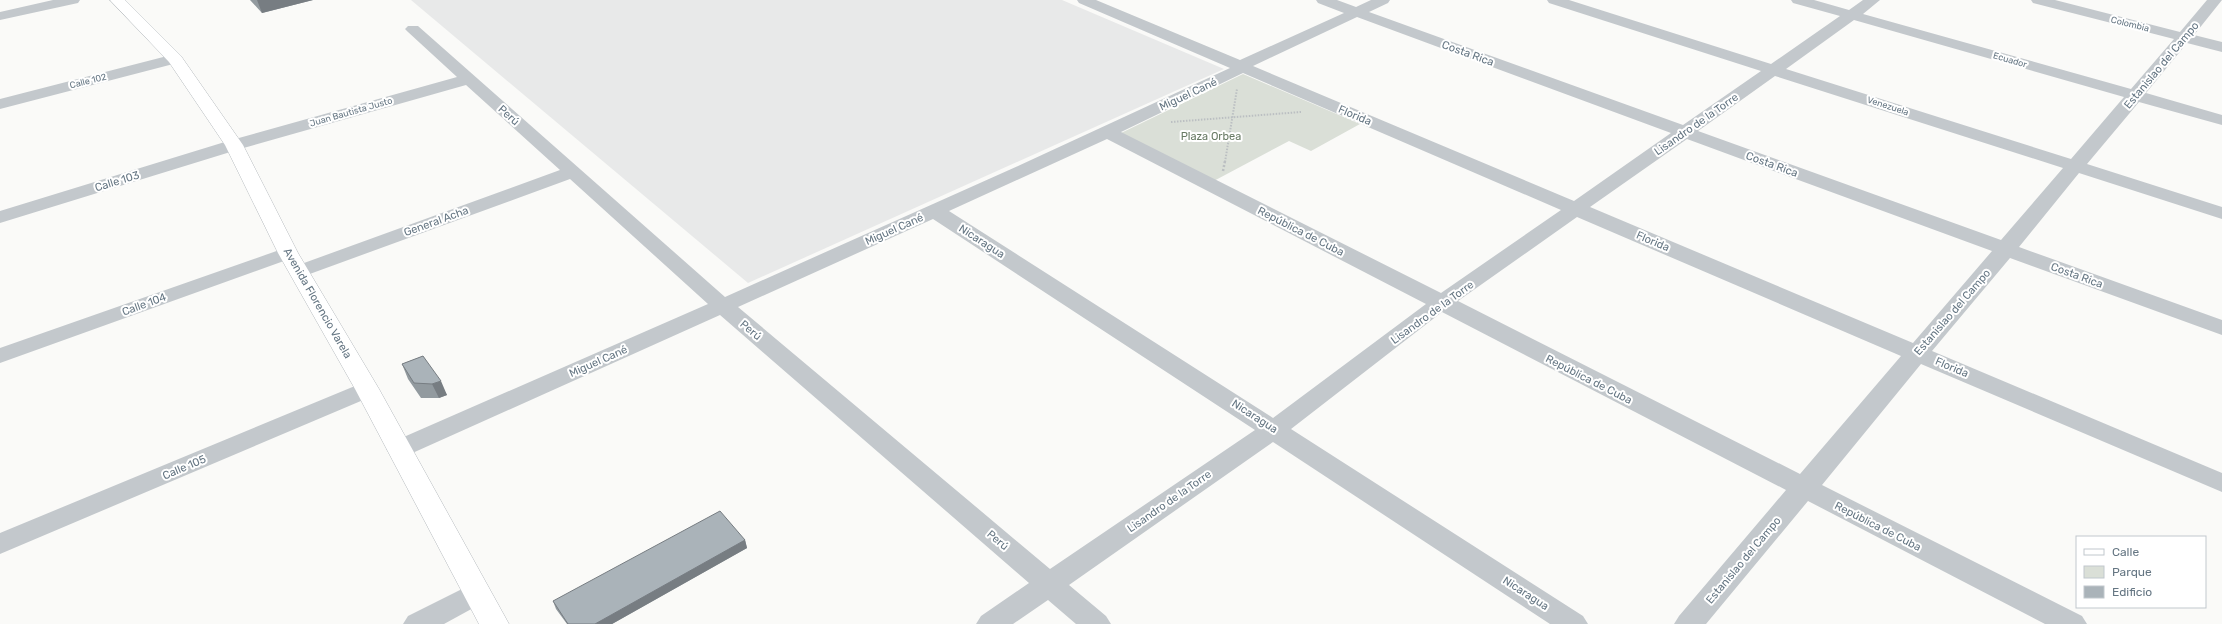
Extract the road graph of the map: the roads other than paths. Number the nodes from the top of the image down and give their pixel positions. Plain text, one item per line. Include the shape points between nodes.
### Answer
1 (73, 0) edge
2 (117, 0) edge
3 (1084, 0) edge
4 (1323, 0) edge
5 (1383, 0) edge
6 (1554, 0) edge
7 (1798, 0) edge
8 (1873, 0) edge
9 (2038, 0) edge
10 (2215, 0) edge
11 (1356, 12) junction
12 (0, 16) edge
13 (1851, 16) junction
14 (412, 29) dead end
15 (2183, 37) junction
16 (2222, 47) edge
17 (175, 59) junction
18 (1242, 66) junction
19 (1775, 70) junction
20 (468, 78) junction
21 (2136, 95) junction
22 (0, 104) edge
23 (2222, 120) edge
24 (1107, 132) junction
25 (1684, 132) junction
26 (234, 145) junction
27 (2076, 166) junction
28 (573, 172) junction
29 (1576, 209) junction
30 (935, 211) junction
31 (2222, 213) edge
32 (0, 216) edge
33 (2006, 250) junction
34 (288, 253) junction
35 (300, 271) junction
36 (1441, 304) junction
37 (723, 306) junction
38 (2222, 328) edge
39 (1917, 352) junction
40 (0, 356) edge
41 (368, 389) junction
42 (1274, 429) junction
43 (399, 449) junction
44 (2222, 484) edge
45 (1804, 489) junction
46 (0, 544) edge
47 (1049, 584) junction
48 (476, 593) junction
49 (418, 624) edge
50 (494, 624) edge
51 (991, 624) edge
52 (1096, 624) edge
53 (1573, 624) edge
54 (1689, 624) edge
55 (2072, 624) edge

1 - 12 street
2 - 17 main road, Avenida Florencio Varela
3 - 18 street, Florida
4 - 11 street, Costa Rica
5 - 11 street, Miguel Cané
6 - 19 street, Venezuela
7 - 13 street, Ecuador
8 - 13 street, Lisandro de la Torre
9 - 15 street, Colombia
10 - 15 street, Estanislao del Campo
11 - 18 street, Miguel Cané
11 - 25 street, Costa Rica
13 - 19 street, Lisandro de la Torre
13 - 21 street, Ecuador
14 - 20 street, Perú
15 - 16 street, Colombia
15 - 21 street, Estanislao del Campo
17 - 22 street, Calle 102
17 - 26 main road, Avenida Florencio Varela
18 - 24 street, Miguel Cané via 1232,74
18 - 29 street, Florida
19 - 25 street, Lisandro de la Torre
19 - 27 street, Venezuela
20 - 26 street, Juan Bautista Justo
20 - 28 street, Perú
21 - 23 street, Ecuador
21 - 27 street, Estanislao del Campo
24 - 30 street, Miguel Cané
24 - 36 street, República de Cuba
25 - 29 street, Lisandro de la Torre
25 - 33 street, Costa Rica
26 - 32 street, Calle 103
26 - 34 main road, Avenida Florencio Varela
27 - 31 street, Venezuela
27 - 33 street, Estanislao del Campo
28 - 35 street, General Acha
28 - 37 street, Perú
29 - 36 street, Lisandro de la Torre
29 - 39 street, Florida
30 - 37 street, Miguel Cané
30 - 42 street, Nicaragua
33 - 38 street, Costa Rica
33 - 39 street, Estanislao del Campo
34 - 35 main road, Avenida Florencio Varela
34 - 40 street, Calle 104
35 - 41 main road, Avenida Florencio Varela
36 - 42 street, Lisandro de la Torre
36 - 45 street, República de Cuba
37 - 43 street, Miguel Cané
37 - 47 street, Perú
39 - 44 street, Florida
39 - 45 street, Estanislao del Campo
41 - 43 main road, Avenida Florencio Varela
41 - 46 street, Calle 105
42 - 47 street, Lisandro de la Torre
42 - 53 street, Nicaragua
43 - 48 main road, Avenida Florencio Varela
45 - 54 street, Estanislao del Campo
45 - 55 street, República de Cuba
47 - 51 street, Lisandro de la Torre
47 - 52 street, Perú
48 - 49 street
48 - 50 main road, Avenida Florencio Varela

